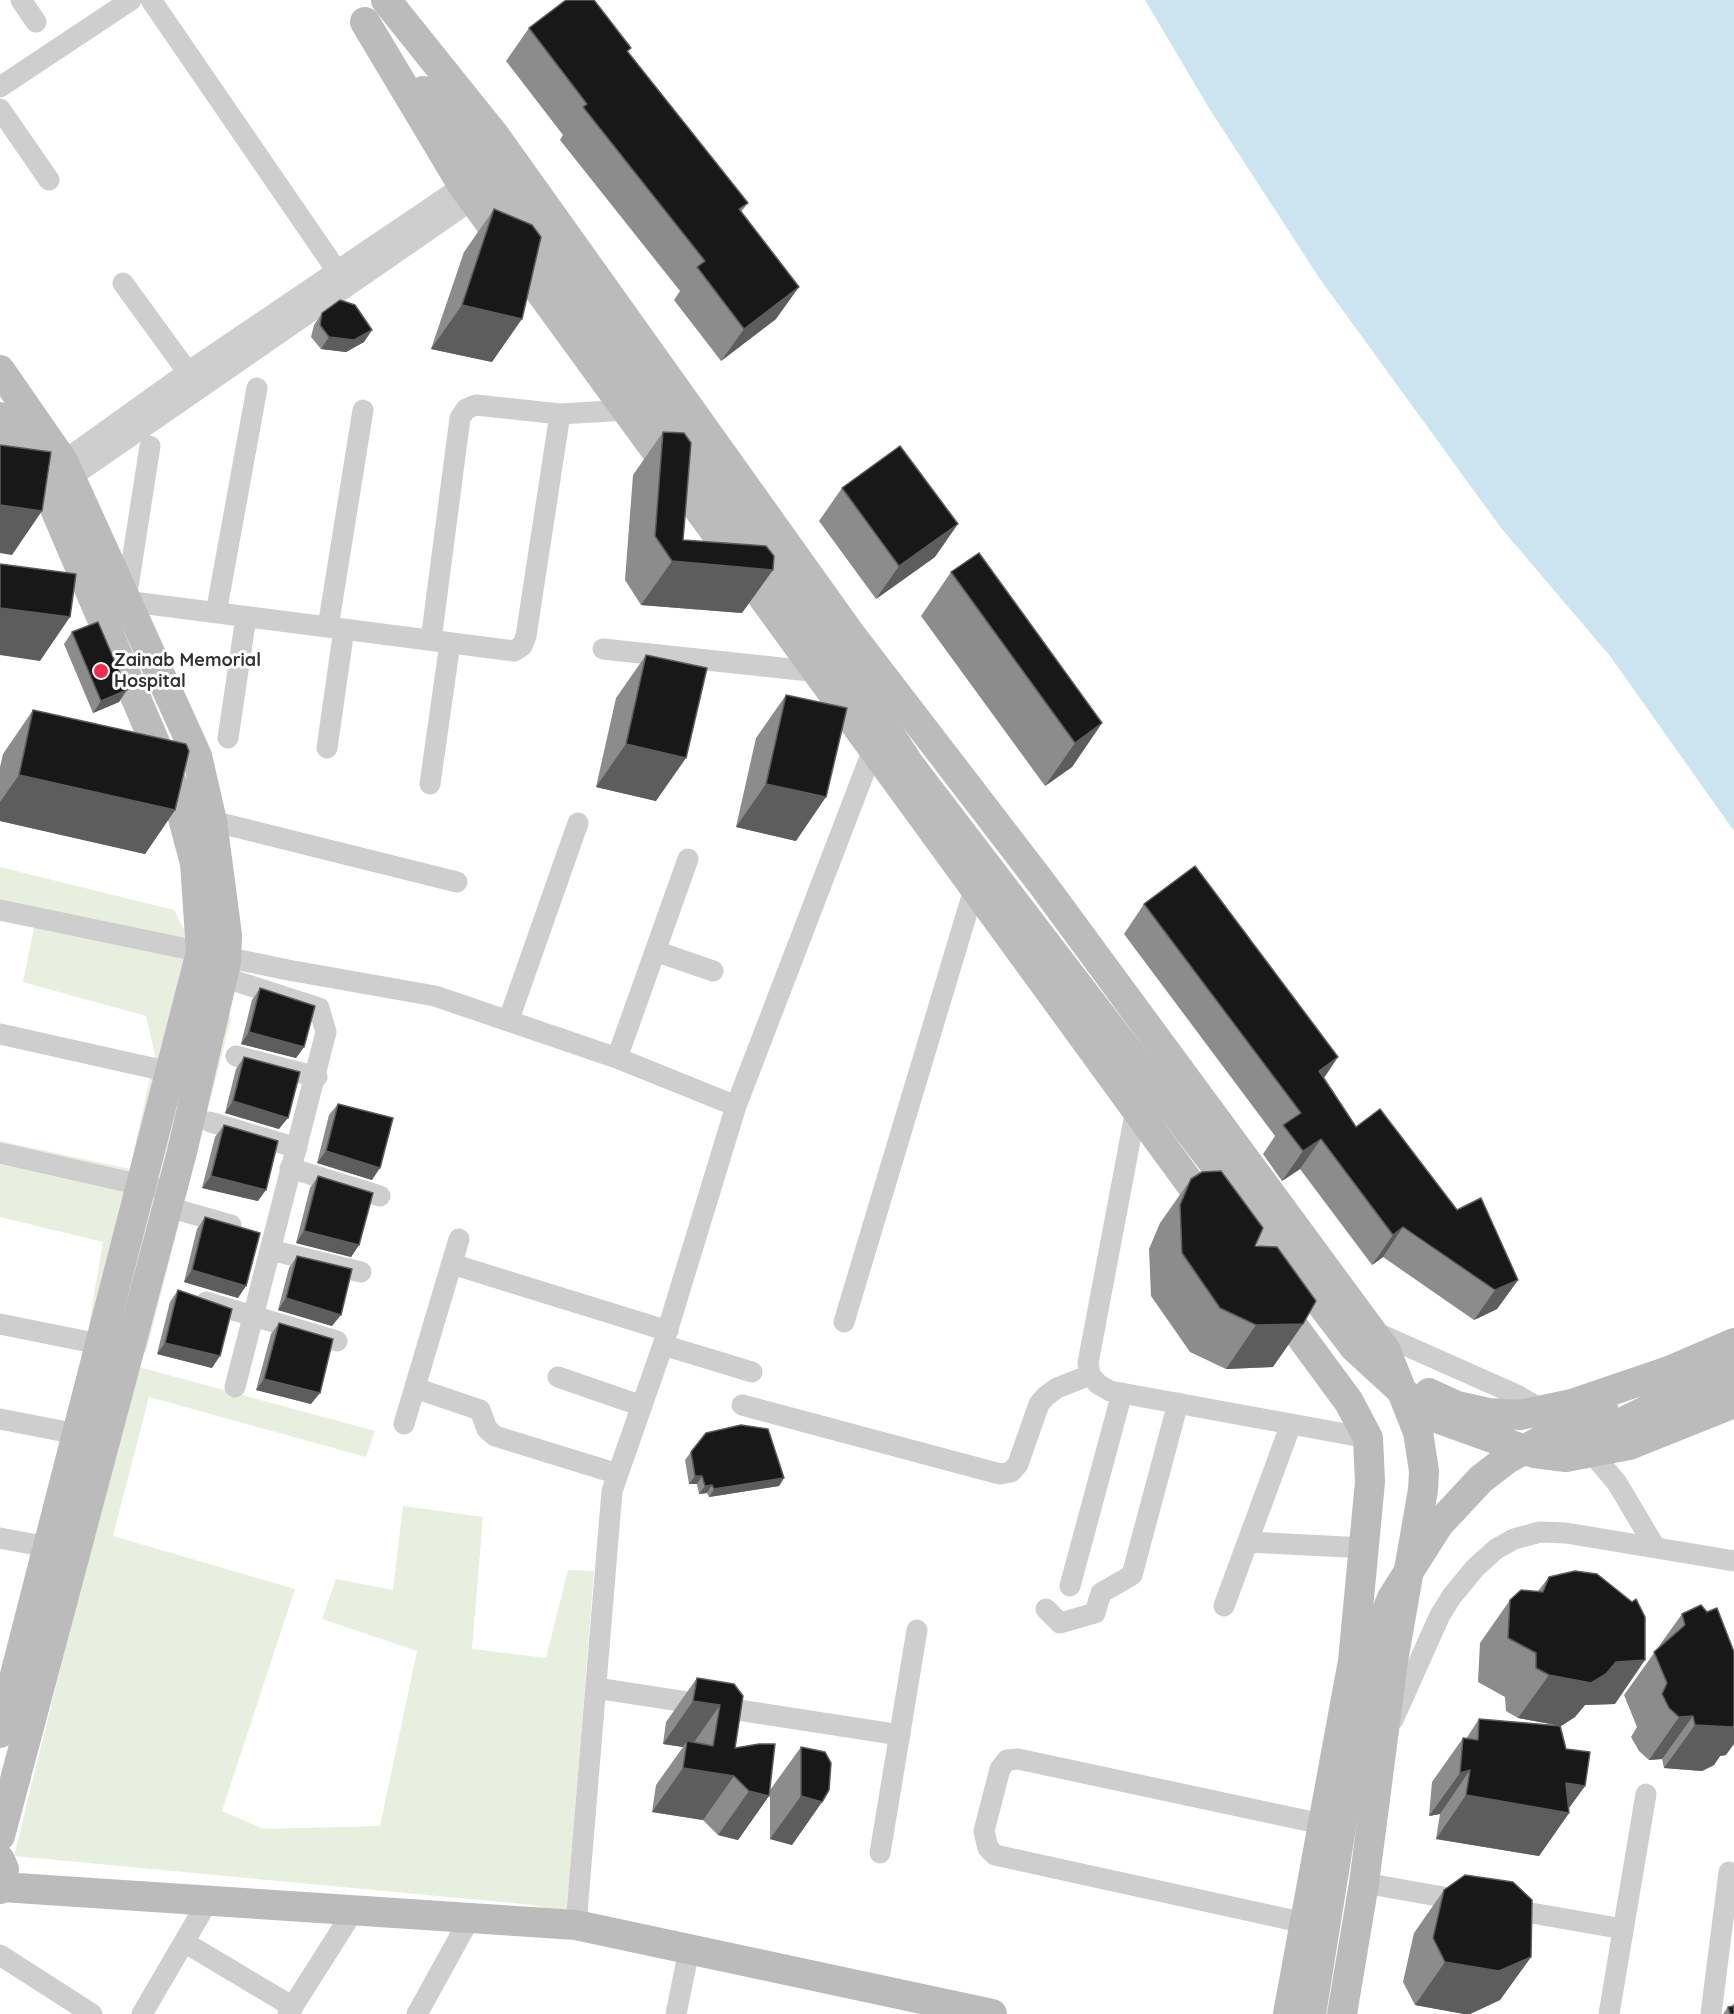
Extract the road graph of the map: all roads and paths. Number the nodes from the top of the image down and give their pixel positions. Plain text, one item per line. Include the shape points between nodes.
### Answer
1 (21, 0) edge
2 (131, 0) edge
3 (151, 0) edge
4 (386, 0) edge
5 (358, 11) edge
6 (36, 22) dead end
7 (0, 87) edge
8 (0, 109) edge
9 (49, 180) dead end
10 (468, 193) junction
11 (342, 280) junction
12 (123, 283) dead end
13 (0, 370) edge
14 (194, 380) junction
15 (257, 388) dead end
16 (363, 410) dead end
17 (627, 410) junction
18 (560, 414) junction
19 (0, 417) edge
20 (150, 446) dead end
21 (56, 477) junction
22 (126, 601) junction
23 (98, 612) junction
24 (216, 613) junction
25 (246, 617) junction
26 (336, 628) junction
27 (851, 635) junction
28 (441, 641) junction
29 (603, 649) dead end
30 (876, 666) junction
31 (816, 667) junction
32 (228, 738) dead end
33 (874, 747) junction
34 (327, 748) dead end
35 (430, 784) dead end
36 (212, 821) junction
37 (578, 823) dead end
38 (688, 859) dead end
39 (457, 882) dead end
40 (975, 886) junction
41 (0, 910) edge
42 (655, 951) junction
43 (216, 962) junction
44 (713, 971) dead end
45 (509, 1019) junction
46 (0, 1034) edge
47 (236, 1056) dead end
48 (617, 1058) junction
49 (170, 1072) junction
50 (317, 1077) junction
51 (736, 1106) junction
52 (1136, 1109) junction
53 (210, 1122) dead end
54 (297, 1148) junction
55 (0, 1153) edge
56 (290, 1168) junction
57 (141, 1186) junction
58 (380, 1196) dead end
59 (170, 1199) junction
60 (459, 1239) dead end
61 (1232, 1242) edge
62 (272, 1244) junction
63 (452, 1264) junction
64 (361, 1272) dead end
65 (1260, 1280) edge
66 (190, 1298) edge
67 (255, 1317) junction
68 (844, 1322) dead end
69 (0, 1324) edge
70 (1372, 1331) junction
71 (665, 1338) junction
72 (337, 1341) dead end
73 (1734, 1343) edge
74 (100, 1344) junction
75 (129, 1351) junction
76 (752, 1372) dead end
77 (1734, 1372) edge
78 (1090, 1375) junction
79 (558, 1377) dead end
80 (1669, 1385) junction
81 (235, 1387) dead end
82 (415, 1388) junction
83 (1122, 1393) junction
84 (1178, 1403) junction
85 (1734, 1403) edge
86 (742, 1405) dead end
87 (642, 1406) junction
88 (0, 1419) edge
89 (404, 1424) dead end
90 (1291, 1424) junction
91 (77, 1434) junction
92 (1368, 1438) junction
93 (618, 1474) junction
94 (0, 1538) edge
95 (1248, 1542) junction
96 (48, 1547) junction
97 (1655, 1547) junction
98 (1365, 1548) junction
99 (1734, 1561) edge
100 (1070, 1586) dead end
101 (1224, 1606) dead end
102 (1046, 1609) dead end
103 (917, 1630) dead end
104 (596, 1688) junction
105 (0, 1733) edge
106 (900, 1735) junction
107 (1383, 1741) junction
108 (1646, 1794) dead end
109 (1322, 1824) junction
110 (0, 1836) edge
111 (880, 1853) dead end
112 (1729, 1872) dead end
113 (1, 1879) edge
114 (1364, 1883) junction
115 (208, 1901) junction
116 (354, 1910) junction
117 (470, 1918) junction
118 (1305, 1923) junction
119 (576, 1925) junction
120 (1623, 1929) junction
121 (184, 1942) junction
122 (689, 1950) junction
123 (0, 1954) edge
124 (290, 2011) edge
125 (92, 2014) edge
126 (142, 2014) edge
127 (417, 2014) edge
128 (676, 2014) edge
129 (992, 2014) edge
130 (1288, 2014) edge
131 (1311, 2014) edge
132 (1328, 2014) edge
133 (1342, 2014) edge
134 (1609, 2014) edge
135 (1711, 2014) edge

1 - 6 street
2 - 7 street
3 - 11 street
4 - 27 main road via 500,143
5 - 10 main road
5 - 85 main road, bridge via 476,154 829,641 909,764 1354,1347 1416,1404 1439,1419 1534,1453 1575,1456 1629,1444
8 - 9 street
10 - 11 street
10 - 17 main road
11 - 14 street
12 - 14 street
13 - 21 main road
14 - 21 street
15 - 24 street
16 - 26 street
17 - 18 street
17 - 31 main road
18 - 28 street via 522,646 514,651
18 - 28 street via 476,405 466,409 460,418
19 - 21 main road
20 - 22 street
21 - 22 main road
21 - 23 main road
22 - 23 street
22 - 24 street
22 - 36 main road via 197,756
23 - 43 main road via 176,792
24 - 25 street
25 - 26 street
25 - 32 street
26 - 28 street
26 - 34 street
27 - 30 main road
27 - 31 main road
28 - 35 street
29 - 31 street
30 - 70 main road
30 - 80 main road, bridge via 879,697 1378,1354 1419,1389 1457,1406 1488,1413 1520,1415
31 - 33 main road
33 - 40 main road
33 - 51 street
36 - 39 street
36 - 43 main road via 225,908
37 - 45 street
38 - 42 street
40 - 52 main road
40 - 68 street
41 - 43 street
42 - 44 street
42 - 48 street
43 - 45 street via 288,970 435,996
43 - 49 main road
43 - 50 street via 319,1008 326,1032
43 - 59 main road
45 - 48 street
46 - 49 street
47 - 50 street
48 - 51 street
49 - 57 main road
50 - 54 street
51 - 71 street
52 - 61 main road
52 - 78 street via 1088,1363
53 - 54 street
54 - 56 street
55 - 57 street
56 - 58 street
56 - 62 street
57 - 59 street
57 - 74 main road
59 - 62 street
59 - 75 main road
60 - 63 street
62 - 64 street
62 - 67 street
63 - 71 street
63 - 82 street
65 - 92 main road via 1348,1402
66 - 67 street
67 - 72 street
67 - 81 street
69 - 74 street
70 - 97 street via 1517,1395 1566,1424 1617,1483
70 - 107 main road via 1386,1351 1418,1432 1424,1471
71 - 76 street
71 - 87 street
73 - 80 main road
74 - 75 street
74 - 91 main road
75 - 110 main road
77 - 80 main road
78 - 83 street via 1104,1387
78 - 86 street via 1046,1396 1039,1404 1018,1464 1011,1472 1000,1474
79 - 87 street
80 - 131 main road, bridge via 1507,1459 1481,1479 1439,1524 1392,1598 1368,1660
80 - 132 main road, bridge via 1521,1474 1461,1524 1419,1584 1388,1654
82 - 89 street
82 - 93 street via 480,1410 487,1429 495,1436
83 - 84 street
83 - 100 street
84 - 90 street
84 - 102 street via 1132,1575 1101,1593 1095,1613 1060,1623
87 - 93 street
88 - 91 street
90 - 92 street
90 - 95 street
91 - 96 main road
92 - 98 main road via 1370,1482
93 - 104 street via 612,1491
94 - 96 street
95 - 98 street
95 - 101 street
96 - 105 main road
97 - 99 street
97 - 107 street via 1540,1532 1496,1549 1475,1568 1440,1615
98 - 109 main road via 1353,1661
103 - 106 street
104 - 106 street
104 - 119 street
106 - 111 street
107 - 114 main road
108 - 120 street
109 - 118 main road
109 - 118 street via 1018,1759 1007,1760 1000,1769 984,1831 988,1848 995,1855
112 - 135 street
113 - 115 main road
114 - 120 street
114 - 133 main road
115 - 116 main road
115 - 121 street
116 - 117 main road
116 - 124 street
117 - 119 main road
117 - 127 street
118 - 130 main road
119 - 122 main road
120 - 134 street
121 - 124 street
121 - 126 street
122 - 128 street
122 - 129 main road
123 - 125 street

